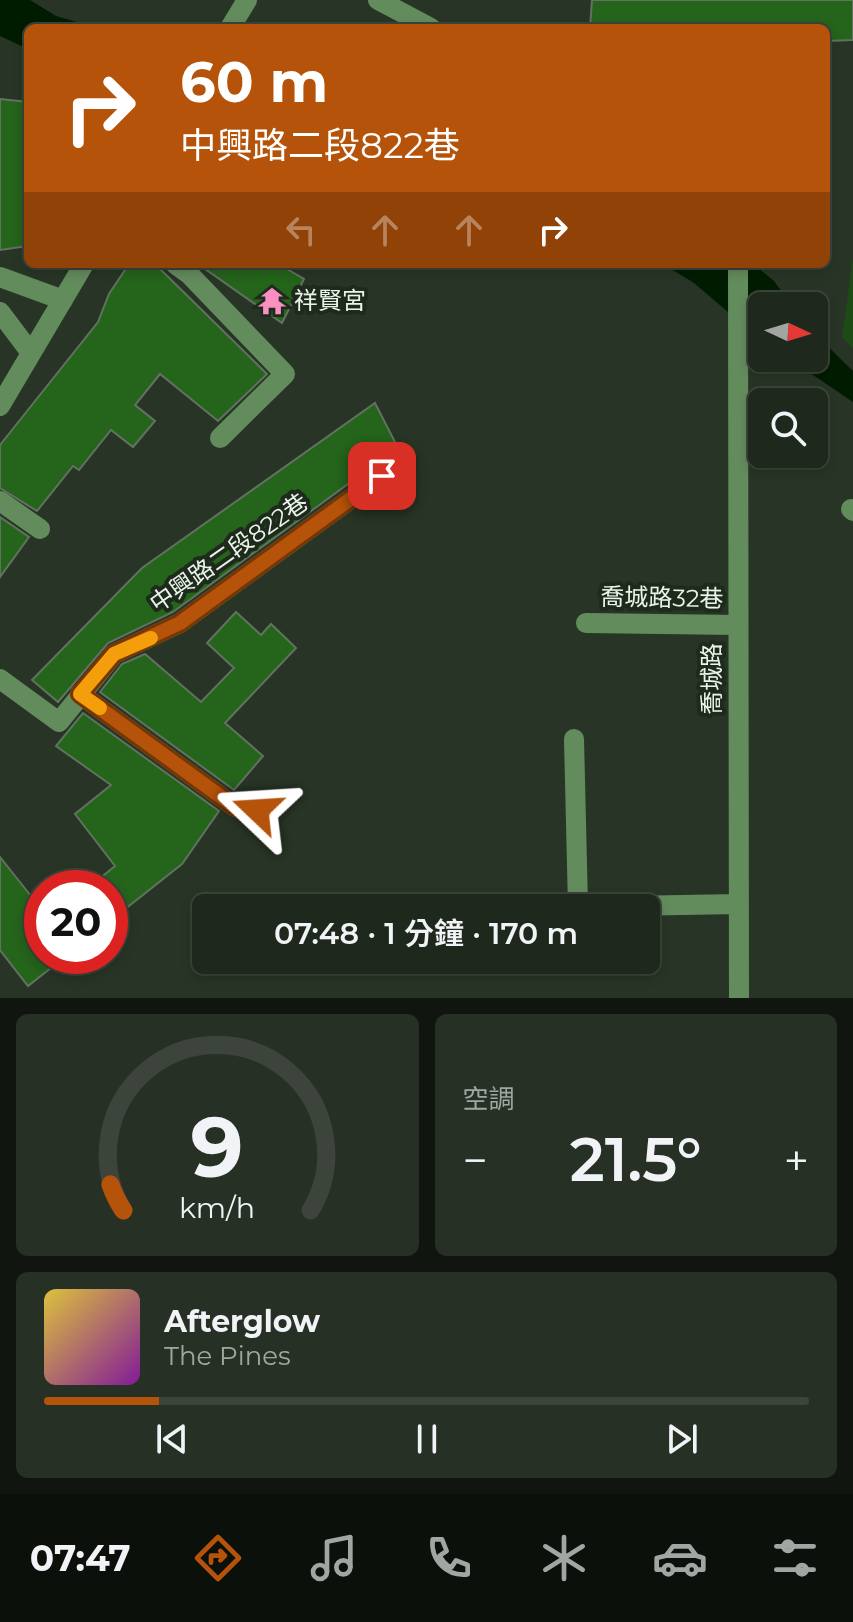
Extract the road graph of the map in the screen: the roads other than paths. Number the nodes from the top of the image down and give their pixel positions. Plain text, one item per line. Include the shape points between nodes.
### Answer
1 (247, 0) edge
2 (378, 0) edge
3 (232, 24) edge
4 (423, 24) edge
5 (82, 268) edge
6 (180, 268) edge
7 (738, 268) edge
8 (0, 277) edge
9 (63, 300) junction
10 (0, 312) edge
11 (31, 353) junction
12 (0, 406) edge
13 (220, 438) dead end
14 (382, 476) dead end
15 (0, 501) edge
16 (40, 529) dead end
17 (586, 623) dead end
18 (737, 625) junction
19 (0, 679) edge
20 (80, 694) junction
21 (574, 739) dead end
22 (257, 810) dead end
23 (578, 894) edge
24 (739, 904) junction
25 (660, 905) edge
26 (739, 998) edge

1 - 3 street
2 - 4 street
5 - 9 street
6 - 13 street via 285,374
7 - 18 street, 喬城路
8 - 9 street
9 - 11 street
10 - 11 street
11 - 12 street
14 - 20 street, 中興路二段822巷 via 180,623 114,654
15 - 16 street
17 - 18 street, 喬城路32巷
18 - 24 street, 喬城路
19 - 20 street, 中興路二段822巷 via 59,722
20 - 22 street via 235,807
21 - 23 street
24 - 25 street
24 - 26 street, 喬城路

